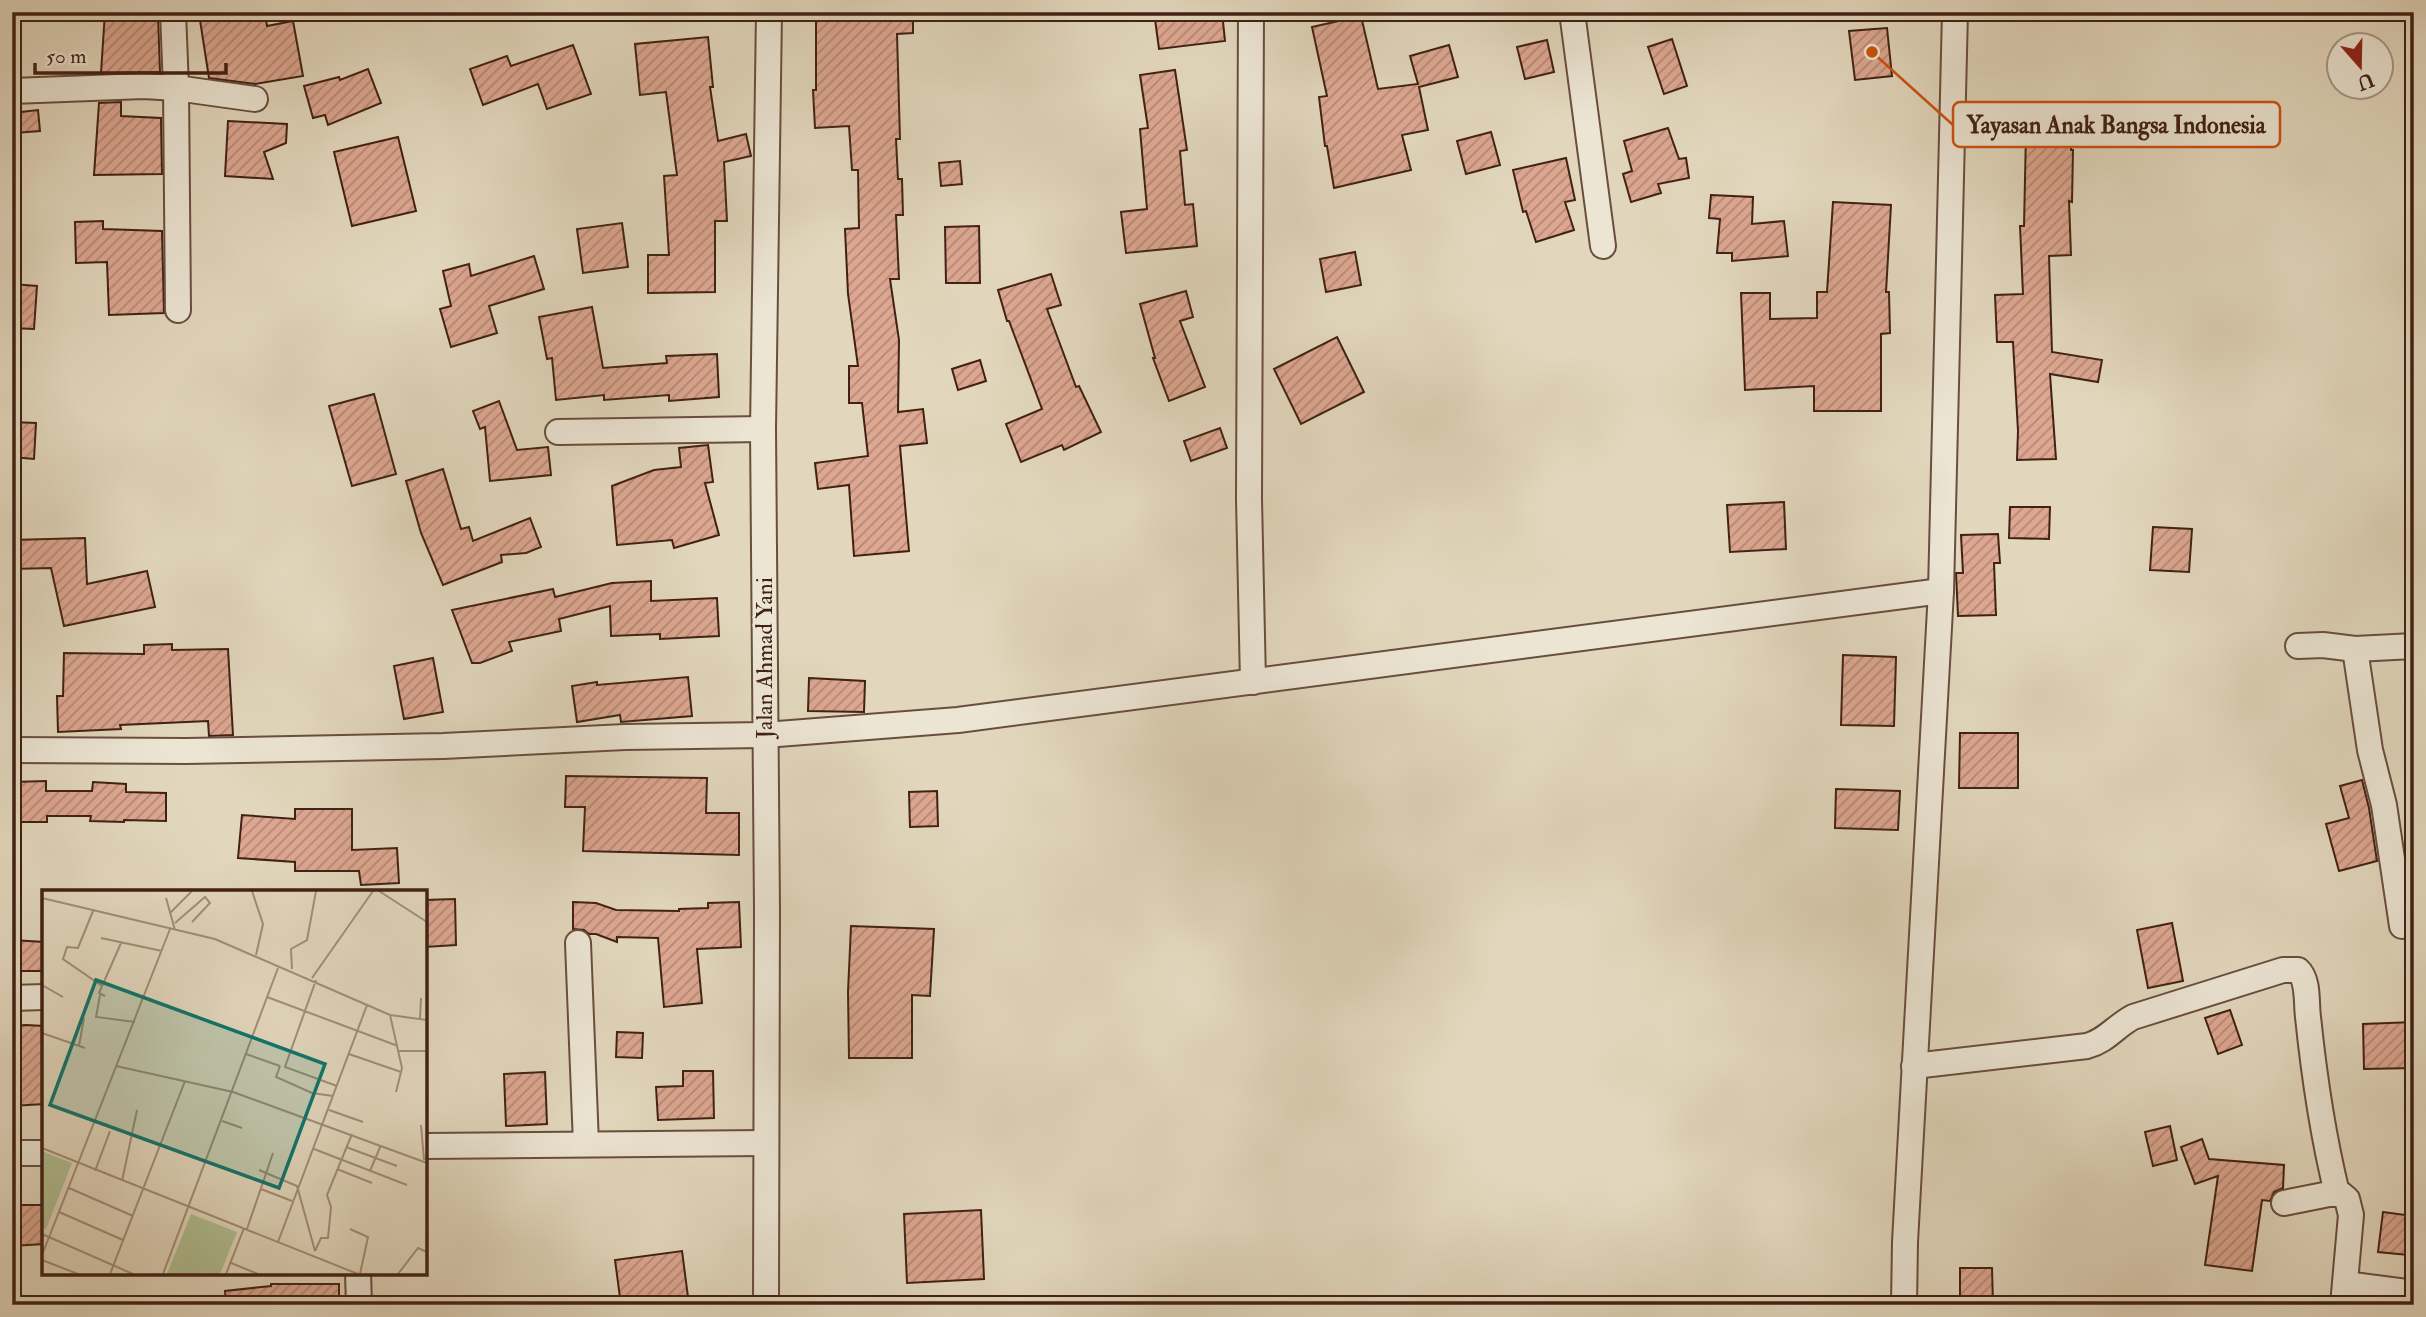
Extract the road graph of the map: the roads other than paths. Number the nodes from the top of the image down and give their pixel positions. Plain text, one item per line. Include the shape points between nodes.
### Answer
1 (173, 12) edge
2 (769, 12) edge
3 (1251, 12) edge
4 (1572, 12) edge
5 (1955, 12) edge
6 (176, 88) junction
7 (12, 92) edge
8 (256, 99) dead end
9 (1603, 246) dead end
10 (178, 310) dead end
11 (763, 429) junction
12 (558, 432) dead end
13 (1941, 591) junction
14 (2298, 646) dead end
15 (2414, 646) edge
16 (2355, 649) junction
17 (1253, 682) junction
18 (765, 735) junction
19 (12, 750) edge
20 (2402, 926) dead end
21 (578, 943) dead end
22 (42, 997) edge
23 (12, 998) edge
24 (1914, 1066) junction
25 (766, 1143) junction
26 (586, 1144) junction
27 (427, 1146) edge
28 (12, 1153) edge
29 (42, 1153) edge
30 (2337, 1193) junction
31 (2284, 1203) dead end
32 (358, 1275) edge
33 (2414, 1293) edge
34 (2344, 1294) edge
35 (359, 1305) edge
36 (766, 1305) edge
37 (1904, 1305) edge

1 - 6 street
2 - 11 street, Jalan Ahmad Yani
3 - 17 street
4 - 9 street
5 - 13 street
6 - 7 street
6 - 8 street
6 - 10 street
11 - 12 street
11 - 18 street, Jalan Ahmad Yani
13 - 17 street
13 - 24 street
14 - 16 street
15 - 16 street
16 - 20 street
17 - 18 street via 958,720
18 - 19 street via 456,746
18 - 25 street, Jalan Ahmad Yani
21 - 26 street
22 - 23 street
24 - 30 street via 2087,1046 2133,1017 2283,970 2298,970 2303,976
24 - 37 street
25 - 26 street
25 - 36 street, Jalan Ahmad Yani
26 - 27 street
28 - 29 street
30 - 31 street
30 - 34 street via 2347,1199 2351,1215
32 - 35 street
33 - 34 street

